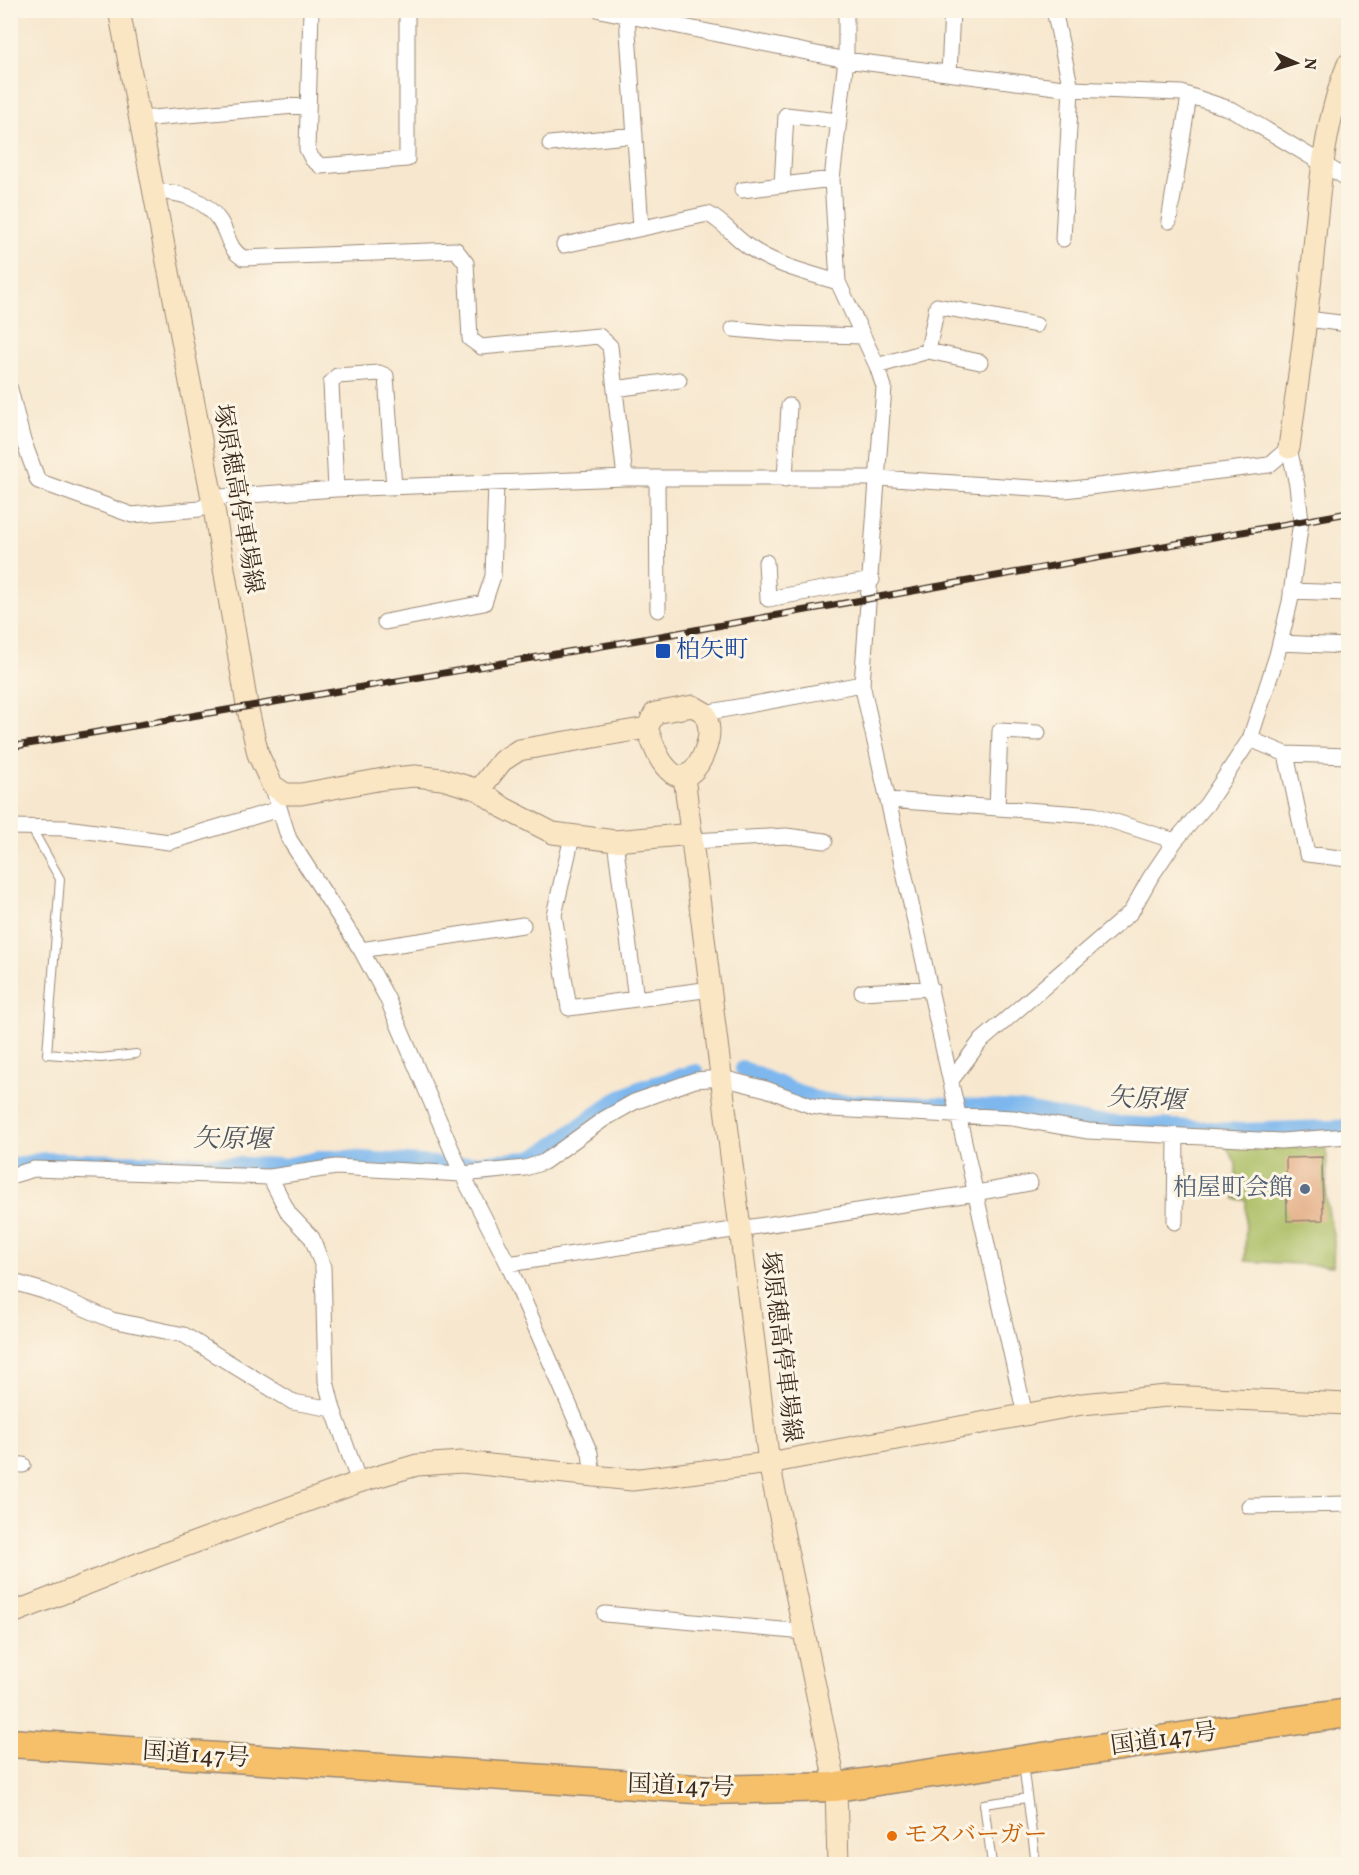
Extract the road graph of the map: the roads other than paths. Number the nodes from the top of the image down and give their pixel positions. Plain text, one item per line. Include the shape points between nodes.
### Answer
1 (119, 10) edge
2 (311, 10) edge
3 (407, 10) edge
4 (846, 10) edge
5 (952, 10) edge
6 (1054, 10) edge
7 (601, 11) edge
8 (627, 17) junction
9 (846, 60) junction
10 (1348, 64) edge
11 (949, 73) junction
12 (1071, 89) junction
13 (1343, 91) edge
14 (1189, 96) junction
15 (308, 105) junction
16 (140, 118) junction
17 (839, 121) junction
18 (635, 135) junction
19 (550, 144) dead end
20 (1323, 166) junction
21 (832, 179) junction
22 (1348, 179) edge
23 (782, 185) junction
24 (742, 190) dead end
25 (154, 192) junction
26 (1169, 221) dead end
27 (641, 228) junction
28 (1063, 239) dead end
29 (564, 245) dead end
30 (838, 282) junction
31 (1307, 320) junction
32 (1348, 324) edge
33 (1036, 325) dead end
34 (733, 329) dead end
35 (863, 336) junction
36 (928, 351) junction
37 (980, 362) dead end
38 (877, 366) junction
39 (679, 380) dead end
40 (10, 389) edge
41 (615, 389) junction
42 (789, 406) dead end
43 (16, 437) edge
44 (1289, 448) junction
45 (625, 478) junction
46 (785, 478) junction
47 (878, 478) junction
48 (657, 479) junction
49 (496, 483) junction
50 (394, 488) junction
51 (336, 489) junction
52 (213, 503) junction
53 (766, 562) dead end
54 (872, 580) junction
55 (1291, 591) junction
56 (1348, 593) edge
57 (658, 610) dead end
58 (385, 622) dead end
59 (1280, 643) junction
60 (1348, 646) edge
61 (862, 684) junction
62 (705, 713) junction
63 (647, 728) junction
64 (1038, 733) dead end
65 (1250, 739) junction
66 (1286, 754) junction
67 (1348, 756) edge
68 (684, 776) junction
69 (272, 785) junction
70 (479, 790) junction
71 (889, 800) junction
72 (997, 808) junction
73 (279, 809) junction
74 (10, 827) edge
75 (32, 829) junction
76 (572, 837) junction
77 (692, 838) junction
78 (615, 841) junction
79 (825, 841) dead end
80 (1175, 841) junction
81 (1348, 859) edge
82 (523, 925) dead end
83 (361, 950) junction
84 (931, 988) junction
85 (711, 989) junction
86 (862, 992) dead end
87 (636, 999) junction
88 (136, 1054) dead end
89 (722, 1078) junction
90 (952, 1079) junction
91 (959, 1115) junction
92 (1176, 1136) junction
93 (1348, 1136) edge
94 (462, 1174) junction
95 (10, 1176) edge
96 (270, 1177) junction
97 (1030, 1183) dead end
98 (976, 1193) junction
99 (1175, 1221) dead end
100 (740, 1228) junction
101 (508, 1264) junction
102 (10, 1281) edge
103 (1348, 1404) edge
104 (333, 1409) junction
105 (1025, 1415) junction
106 (769, 1463) junction
107 (593, 1478) junction
108 (360, 1482) junction
109 (1348, 1504) edge
110 (1249, 1506) dead end
111 (10, 1614) edge
112 (605, 1614) dead end
113 (804, 1632) junction
114 (1348, 1713) edge
115 (10, 1743) edge
116 (1022, 1760) junction
117 (836, 1787) junction
118 (1027, 1798) junction
119 (838, 1864) edge
120 (992, 1864) edge
121 (1036, 1864) edge

1 - 16 main road, 塚原穂高停車場線
2 - 15 street
3 - 15 street via 407,159 321,166 307,149
4 - 9 street
5 - 11 street
6 - 12 street
7 - 8 street
8 - 9 street
8 - 18 street
9 - 11 street
9 - 17 street
10 - 13 main road
11 - 12 street
12 - 14 street
12 - 28 street
13 - 20 main road
14 - 20 street via 1233,110
14 - 26 street
15 - 16 street
16 - 25 main road, 塚原穂高停車場線
17 - 21 street
17 - 23 street via 786,114
18 - 19 street
18 - 27 street
20 - 22 street
20 - 31 main road
21 - 23 street
21 - 30 street
23 - 24 street
25 - 41 street via 176,191 197,201 219,220 233,252 243,258 456,250 466,263 470,339 481,347 599,336 610,346
25 - 52 main road, 塚原穂高停車場線
27 - 29 street
27 - 30 street via 708,214 749,248 790,267
30 - 35 street
31 - 32 street
31 - 44 main road
33 - 36 street via 937,306
34 - 35 street
35 - 38 street
36 - 37 street
36 - 38 street
38 - 47 street via 884,387
39 - 41 street
40 - 43 street
41 - 45 street
42 - 46 street
43 - 52 street via 39,481 132,515 200,509
44 - 47 street via 1269,465 1065,490
44 - 55 street via 1301,521
45 - 48 street
45 - 49 street
46 - 47 street
46 - 48 street
47 - 54 street
48 - 57 street
49 - 50 street
49 - 58 street via 493,576 484,603
50 - 51 street
50 - 51 street via 386,376 379,373 337,376 331,383
51 - 52 street via 220,497
52 - 69 main road, 塚原穂高停車場線 via 247,705 258,754
53 - 54 street via 768,599
54 - 61 street
55 - 56 street
55 - 59 street
59 - 60 street
59 - 65 street
61 - 62 street
61 - 71 street
62 - 63 main road via 693,706 655,713
62 - 68 main road via 709,730 705,751 696,769
63 - 68 main road via 660,759 674,774
63 - 70 main road via 519,750 502,761
64 - 72 street via 1000,731
65 - 66 street
65 - 80 street via 1207,804
66 - 67 street
66 - 81 street via 1307,854
68 - 77 main road, 塚原穂高停車場線
69 - 70 main road via 285,794 301,794 414,776
69 - 73 street
70 - 76 main road via 527,821
71 - 72 street
71 - 84 street
72 - 80 street via 1094,815
73 - 75 street via 169,842 66,828
73 - 83 street via 289,839
74 - 75 street
75 - 88 lane via 60,879 47,1053 102,1058
76 - 78 main road
76 - 87 street via 554,915 569,1008
77 - 78 main road
77 - 79 street via 786,836
77 - 85 main road, 塚原穂高停車場線
78 - 87 street
80 - 90 street via 1131,912 980,1042
82 - 83 street
83 - 94 street via 387,998
84 - 86 street
84 - 90 street
85 - 87 street
85 - 89 main road, 塚原穂高停車場線
89 - 91 street via 812,1106
89 - 94 street via 695,1080 634,1102 544,1162 525,1168
89 - 100 main road, 塚原穂高停車場線
90 - 91 street
91 - 92 street via 1013,1118 1088,1131
91 - 98 street
92 - 93 street via 1281,1141
92 - 99 street
94 - 96 street via 336,1167
94 - 101 street
95 - 96 street via 34,1169
96 - 104 street via 289,1214 312,1238 322,1267 326,1381
97 - 98 street
98 - 100 street
98 - 105 street
100 - 101 street
100 - 106 main road, 塚原穂高停車場線
101 - 107 street via 590,1453
102 - 104 street via 112,1320 184,1335 293,1402
103 - 105 main road, 塚原穂高停車場線 via 1167,1396 1082,1404
104 - 108 street
105 - 106 main road, 塚原穂高停車場線
106 - 107 main road via 632,1480
106 - 113 main road
107 - 108 main road via 462,1462 417,1465
108 - 111 main road
109 - 110 street
112 - 113 street
113 - 117 main road
114 - 116 highway, 国道147号
115 - 117 highway, 国道147号 via 710,1790
116 - 117 highway, 国道147号
116 - 118 lane
117 - 119 main road
118 - 120 lane via 984,1804
118 - 121 lane

